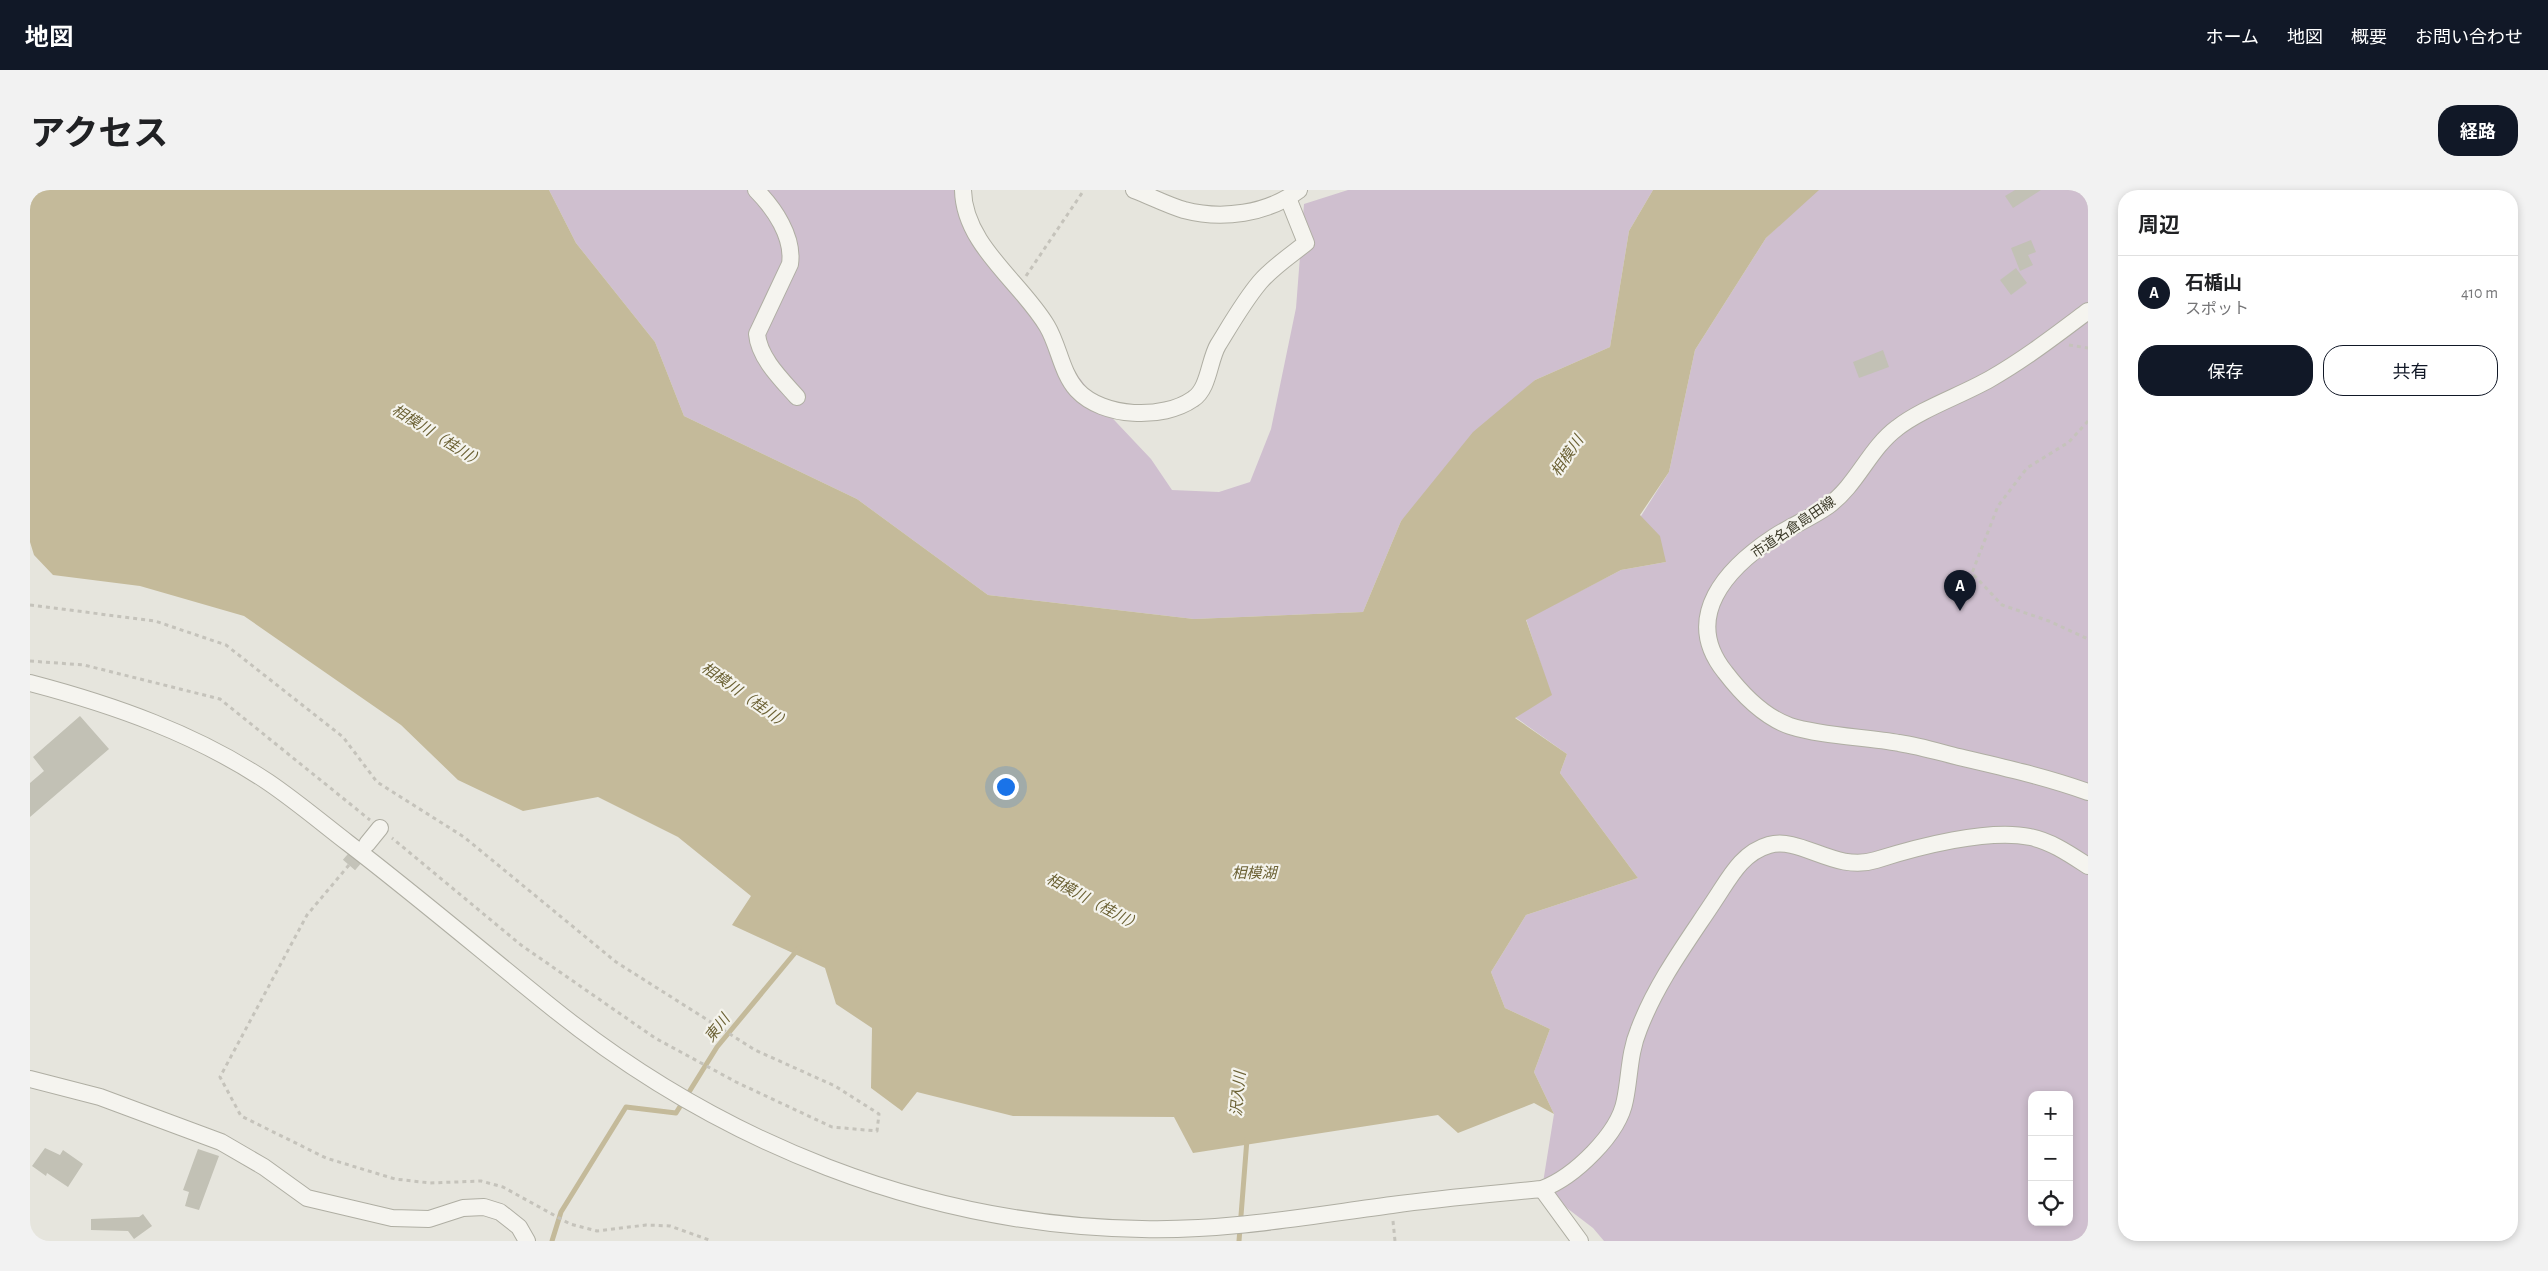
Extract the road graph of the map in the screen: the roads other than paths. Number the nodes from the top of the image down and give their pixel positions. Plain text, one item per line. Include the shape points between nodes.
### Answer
1 (756, 190) edge
2 (963, 190) edge
3 (1134, 190) edge
4 (1293, 194) edge
5 (2088, 311) edge
6 (798, 396) dead end
7 (30, 683) edge
8 (2088, 792) edge
9 (380, 828) road end
10 (367, 844) tunnel mouth
11 (2088, 866) edge
12 (30, 1079) edge
13 (1542, 1189) junction
14 (527, 1241) edge
15 (1580, 1241) edge

1 - 6 street via 777,213 791,254 790,264 757,334 758,342 779,376
2 - 4 street via 976,234 1050,330 1068,377 1098,406 1129,413 1166,410 1194,399 1200,392 1217,348 1248,298 1261,280 1306,243
3 - 4 street via 1184,210 1220,215 1257,210
5 - 8 street, 市道名倉島田線 via 2031,355 1898,427 1829,506 1775,536 1732,570 1716,591 1706,624 1707,639 1715,659 1765,713 1790,726 1901,743 2007,768
7 - 13 street via 148,720 208,748 268,782 625,1062 684,1099 762,1141 833,1171 910,1195 977,1210 1042,1221 1134,1229 1233,1226
9 - 10 street
11 - 13 street via 2053,845 2031,837 2012,835 1993,835 1928,847 1868,862 1835,861 1802,848 1784,845 1770,845 1741,860 1664,976 1638,1030 1629,1060 1621,1114 1573,1172
12 - 14 street via 100,1097 221,1142 264,1167 307,1198 392,1218 428,1218 463,1208 484,1207 500,1212 519,1227
13 - 15 street

